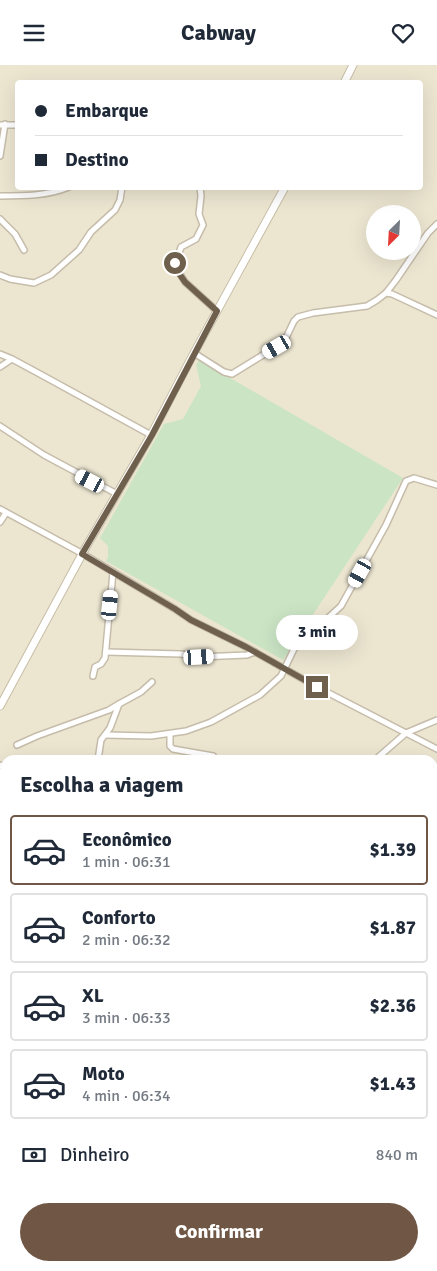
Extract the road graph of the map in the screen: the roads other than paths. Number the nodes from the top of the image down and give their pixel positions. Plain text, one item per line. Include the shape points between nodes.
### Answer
1 (353, 65) edge
2 (346, 80) edge
3 (3, 124) edge
4 (0, 156) edge
5 (62, 190) edge
6 (122, 190) edge
7 (201, 190) edge
8 (283, 190) edge
9 (0, 196) edge
10 (0, 219) edge
11 (437, 224) edge
12 (24, 251) dead end
13 (0, 275) edge
14 (386, 293) junction
15 (217, 311) junction
16 (437, 315) edge
17 (194, 353) junction
18 (0, 354) edge
19 (12, 359) junction
20 (0, 367) edge
21 (0, 426) edge
22 (152, 435) junction
23 (437, 485) edge
24 (117, 494) junction
25 (0, 509) edge
26 (6, 513) junction
27 (0, 522) edge
28 (82, 554) junction
29 (113, 572) junction
30 (106, 652) junction
31 (255, 652) junction
32 (285, 669) junction
33 (93, 676) dead end
34 (152, 682) dead end
35 (119, 705) junction
36 (0, 706) edge
37 (437, 720) edge
38 (406, 733) junction
39 (105, 735) junction
40 (170, 735) junction
41 (17, 745) dead end
42 (437, 749) edge
43 (98, 755) edge
44 (207, 755) edge
45 (381, 755) edge

1 - 2 street
3 - 4 street
5 - 9 street via 40,195
6 - 13 street via 115,210 51,275 34,283
7 - 15 street via 199,214 203,225 196,239 181,247 175,266 185,282
8 - 15 street
10 - 12 street via 15,234
11 - 14 street
14 - 16 street
14 - 17 street via 367,306 298,317 284,342 232,374
15 - 17 street
17 - 22 street
18 - 19 street
19 - 20 street
19 - 22 street
21 - 24 street via 44,455
22 - 24 street
23 - 32 street via 414,478 406,481 386,525 341,606 294,649
24 - 28 street
25 - 26 street
26 - 27 street
26 - 28 street
28 - 29 street
28 - 36 street
29 - 30 street
29 - 31 street via 191,620
30 - 31 street via 199,657
30 - 33 street via 104,661 95,667
31 - 32 street
32 - 38 street
32 - 40 street via 260,695 243,705 198,728
34 - 35 street via 141,693
35 - 39 street
35 - 41 street
37 - 38 street
38 - 42 street
38 - 45 street
39 - 40 street
39 - 43 street via 100,740
40 - 44 street via 173,749

